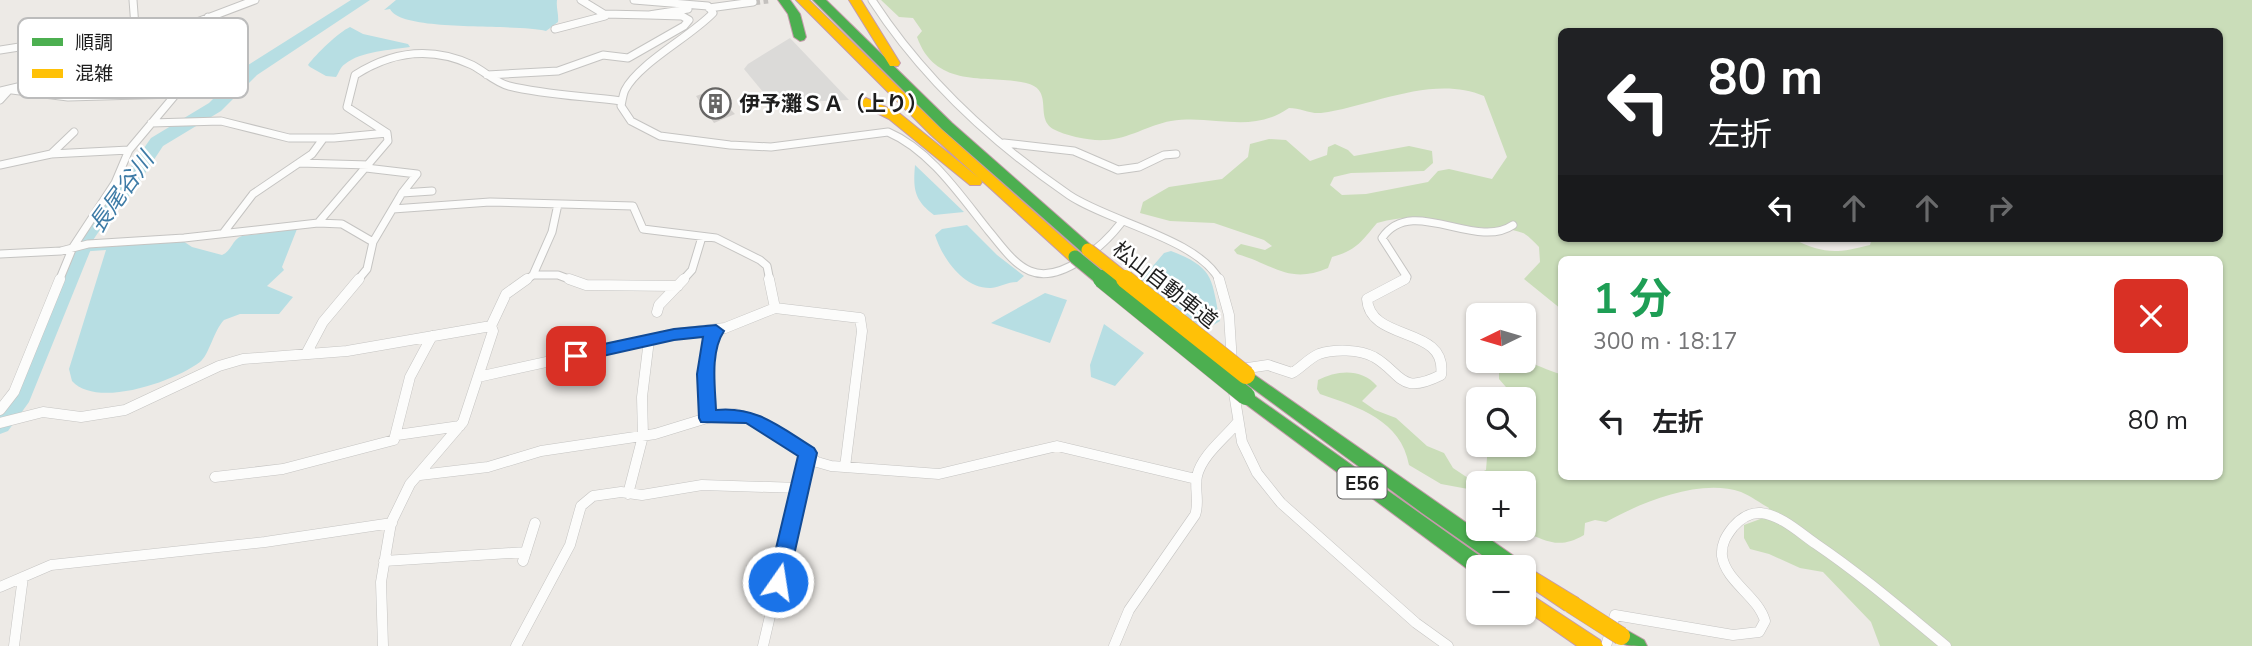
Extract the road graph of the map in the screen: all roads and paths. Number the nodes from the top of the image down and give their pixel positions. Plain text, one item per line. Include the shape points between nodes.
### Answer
1 (133, 0) edge
2 (255, 0) edge
3 (581, 0) edge
4 (634, 0) edge
5 (784, 0) edge
6 (802, 0) edge
7 (819, 0) edge
8 (855, 0) edge
9 (872, 0) edge
10 (753, 2) dead end
11 (712, 8) junction
12 (607, 15) junction
13 (649, 15) junction
14 (208, 17) edge
15 (134, 18) edge
16 (555, 29) dead end
17 (800, 37) dead end
18 (18, 46) edge
19 (0, 50) edge
20 (486, 75) junction
21 (18, 86) edge
22 (10, 89) junction
23 (0, 91) edge
24 (18, 92) edge
25 (172, 98) edge
26 (0, 100) edge
27 (621, 101) junction
28 (866, 102) dead end
29 (195, 121) joint
30 (151, 123) junction
31 (74, 132) dead end
32 (387, 133) junction
33 (323, 139) junction
34 (1003, 143) junction
35 (130, 150) junction
36 (51, 154) junction
37 (1176, 154) dead end
38 (299, 163) junction
39 (0, 165) edge
40 (368, 167) junction
41 (997, 170) junction
42 (432, 191) dead end
43 (402, 193) junction
44 (558, 204) junction
45 (393, 209) junction
46 (318, 223) junction
47 (1121, 223) junction
48 (1513, 225) dead end
49 (224, 232) junction
50 (702, 237) junction
51 (373, 242) junction
52 (73, 247) junction
53 (0, 254) edge
54 (1081, 254) junction
55 (533, 275) junction
56 (678, 286) junction
57 (775, 308) junction
58 (657, 312) dead end
59 (491, 327) junction
60 (716, 331) junction
61 (432, 336) junction
62 (649, 340) junction
63 (306, 354) junction
64 (1239, 373) junction
65 (478, 377) junction
66 (0, 410) edge
67 (707, 418) junction
68 (0, 423) edge
69 (1237, 423) junction
70 (460, 426) junction
71 (397, 435) junction
72 (643, 436) junction
73 (808, 453) junction
74 (845, 467) junction
75 (420, 475) junction
76 (215, 477) dead end
77 (1196, 479) junction
78 (800, 488) junction
79 (628, 494) junction
80 (392, 523) junction
81 (535, 523) dead end
82 (1497, 555) edge
83 (1466, 557) edge
84 (384, 561) junction
85 (23, 576) junction
86 (1536, 581) edge
87 (0, 587) edge
88 (1536, 606) edge
89 (14, 646) edge
90 (383, 646) edge
91 (516, 646) edge
92 (764, 646) edge
93 (1114, 646) edge
94 (1448, 646) edge
95 (1593, 646) edge
96 (1606, 646) edge
97 (1637, 646) edge
98 (1946, 646) edge

1 - 15 street
2 - 14 street
3 - 12 street via 592,11
4 - 11 street
5 - 17 highway via 794,14
6 - 54 highway, 松山自動車道 / E56 via 936,133
7 - 41 highway, 松山自動車道 / E56
8 - 41 highway via 897,67
9 - 34 street via 925,73
10 - 11 street
11 - 13 street
11 - 27 street via 710,17 632,79
12 - 13 street
12 - 16 street
13 - 20 street via 689,20 628,58 603,55 558,71
18 - 19 street
20 - 27 street via 507,86
20 - 32 street via 471,65 425,51 358,71 347,107
21 - 22 street
22 - 23 street
22 - 24 street
22 - 26 street
25 - 30 street
27 - 47 street via 627,118 636,126 683,140 771,147 896,134 926,160 1003,248 1032,272 1046,274 1085,258 1107,242
28 - 54 highway via 894,116 996,199
29 - 30 street
29 - 33 street via 221,121 278,137
30 - 35 street
31 - 36 street
32 - 33 street
32 - 40 street via 386,147
33 - 38 street
34 - 37 street via 1074,151 1118,170
34 - 47 street via 1068,195
35 - 36 street
35 - 52 street via 115,183
36 - 39 street
38 - 40 street
38 - 49 street via 253,194
40 - 43 street via 417,174
40 - 46 street
41 - 54 highway, 松山自動車道 / E56
42 - 43 street
43 - 45 street
44 - 45 street via 490,202
44 - 50 street via 633,206 643,229
44 - 55 street via 555,224
45 - 51 street
46 - 49 street
46 - 51 street via 342,223
47 - 64 street via 1192,253 1212,268 1230,321
48 - 64 street via 1495,233 1414,222 1384,232 1385,244 1407,277 1376,291 1367,299 1368,307 1382,323 1427,341 1443,369 1431,381 1396,379 1379,360 1361,353 1328,352 1292,373 1268,365
49 - 52 street
50 - 56 street via 697,261
50 - 57 street via 725,242 767,266
51 - 63 street via 367,269 323,322
52 - 53 street
52 - 66 street via 14,392
54 - 64 highway, 松山自動車道 / E56, bridge
54 - 83 highway, 松山自動車道 / E56, bridge via 1246,396
55 - 56 street via 558,275 586,285
55 - 59 street via 506,294
56 - 58 street
57 - 60 street
57 - 74 street via 860,318 863,323
59 - 61 street
59 - 65 street
60 - 62 street
60 - 67 street via 706,374
61 - 63 street
61 - 71 street via 410,377
62 - 65 street
62 - 72 street
63 - 68 street via 232,362 111,414 81,418 43,412
64 - 69 street
64 - 82 highway, 松山自動車道 / E56
65 - 70 street
67 - 72 street
67 - 73 street via 750,417
69 - 77 street via 1205,459
69 - 94 street via 1257,473 1281,503
70 - 71 street
70 - 75 street
71 - 76 street via 394,440 316,462
72 - 75 street via 578,444 488,467
72 - 79 street
73 - 74 street via 817,462
73 - 78 street
74 - 77 street via 939,474 1057,446
75 - 80 street via 403,495
77 - 93 street via 1198,511 1123,616
78 - 79 street via 702,485
78 - 92 street
79 - 91 street via 593,496 581,506 570,545
80 - 84 street
80 - 85 street via 51,565
81 - 84 street via 524,557
84 - 90 street
85 - 87 street
85 - 89 street
86 - 97 highway, bridge
88 - 95 highway
96 - 98 street via 1615,615 1633,614 1732,637 1751,637 1762,630 1766,621 1762,607 1729,572 1721,545 1746,514 1762,513 1846,564

